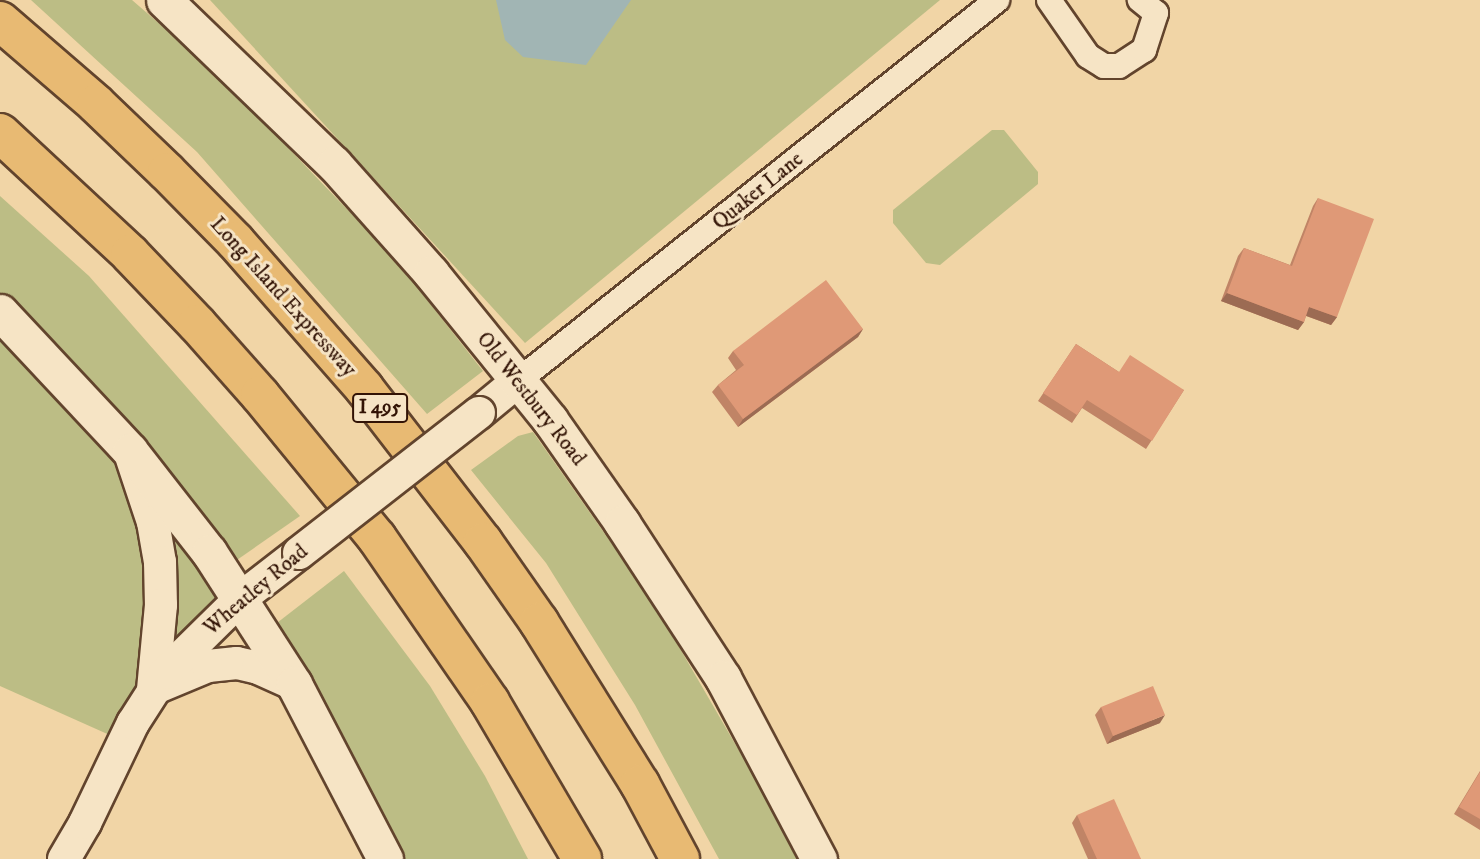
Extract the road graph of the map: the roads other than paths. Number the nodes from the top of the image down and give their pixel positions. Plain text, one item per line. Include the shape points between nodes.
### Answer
1 (164, 0) edge
2 (997, 0) edge
3 (1049, 0) edge
4 (1140, 0) edge
5 (0, 22) edge
6 (0, 133) edge
7 (0, 312) edge
8 (519, 380) junction
9 (130, 451) junction
10 (241, 598) junction
11 (294, 684) junction
12 (153, 690) junction
13 (64, 859) edge
14 (385, 859) edge
15 (582, 859) edge
16 (680, 859) edge
17 (819, 859) edge

1 - 8 main road, Old Westbury Road via 334,164
2 - 8 street, Quaker Lane
3 - 4 street via 1088,56 1104,65 1119,66 1144,50 1156,13
5 - 16 highway, Long Island Expressway / I 495 via 96,104 177,182 364,388 540,622 640,784
6 - 15 highway via 120,244 197,324 369,527 490,702
7 - 9 main road
8 - 10 street, Wheatley Road, bridge
8 - 17 main road, Old Westbury Road via 586,470 717,668
9 - 10 main road
9 - 12 street via 153,522 160,562
10 - 11 main road
10 - 12 street, Wheatley Road via 193,643
11 - 12 street via 237,663 192,671
11 - 14 main road
12 - 13 street, Wheatley Road

